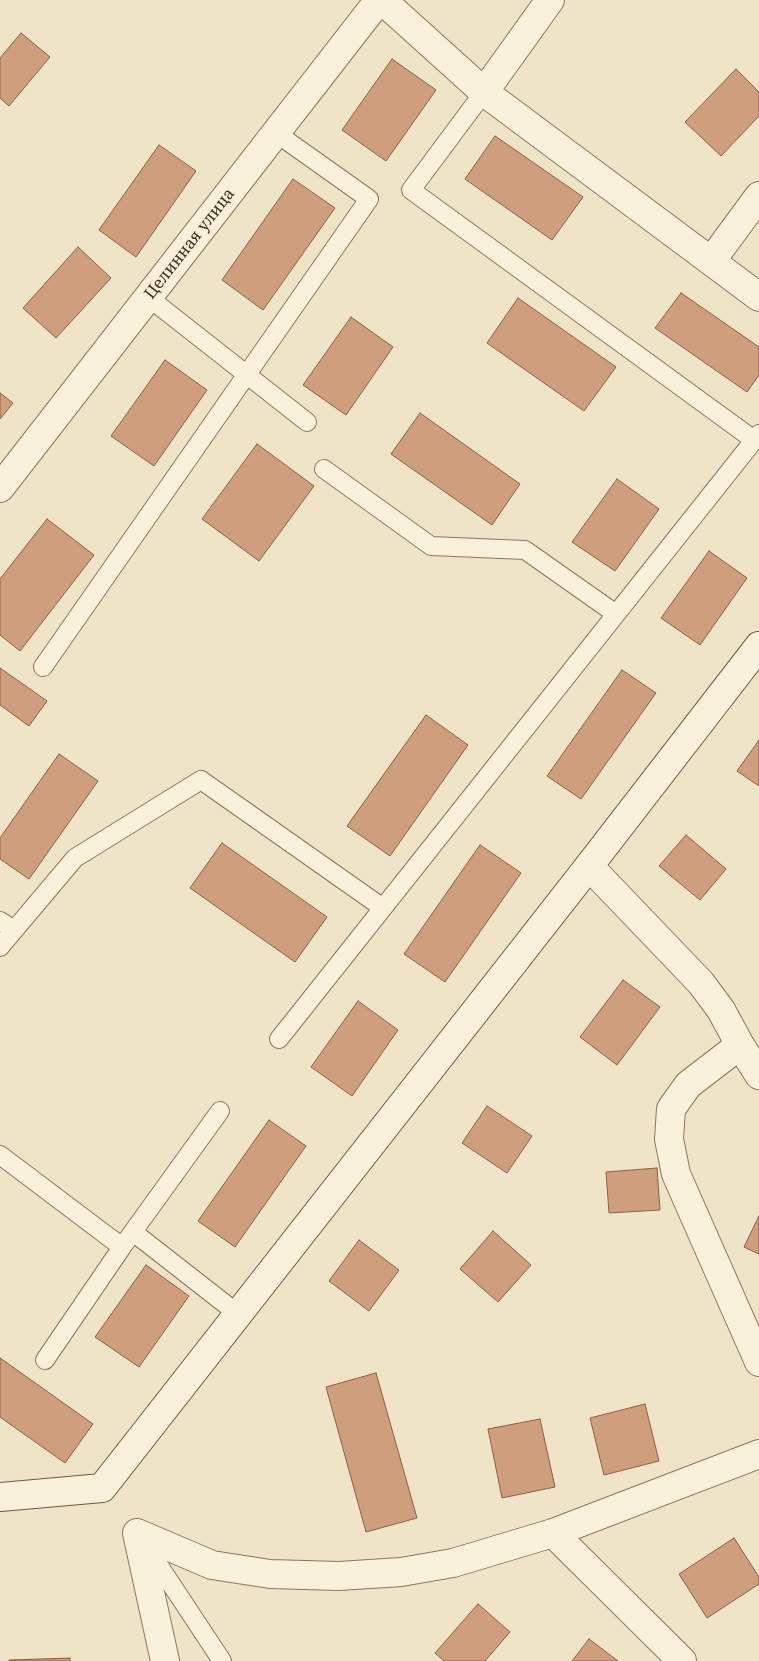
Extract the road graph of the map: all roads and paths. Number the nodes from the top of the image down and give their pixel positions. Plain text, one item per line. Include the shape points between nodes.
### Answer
1 (381, 0) edge
2 (550, 0) edge
3 (484, 92) junction
4 (276, 133) junction
5 (759, 196) edge
6 (712, 260) junction
7 (759, 296) edge
8 (148, 298) junction
9 (246, 375) junction
10 (307, 422) dead end
11 (757, 437) edge
12 (324, 469) dead end
13 (0, 488) edge
14 (616, 614) junction
15 (759, 646) edge
16 (43, 667) dead end
17 (589, 866) junction
18 (383, 908) junction
19 (7, 926) edge
20 (0, 947) edge
21 (280, 1039) dead end
22 (740, 1045) junction
23 (759, 1075) edge
24 (220, 1111) dead end
25 (0, 1155) edge
26 (133, 1232) junction
27 (122, 1248) junction
28 (238, 1314) junction
29 (45, 1360) dead end
30 (759, 1362) edge
31 (759, 1454) edge
32 (0, 1498) edge
33 (137, 1533) junction
34 (553, 1533) junction
35 (165, 1661) edge
36 (222, 1661) edge
37 (682, 1661) edge

1 - 3 street
1 - 4 street, Целинная улица
2 - 3 street
3 - 6 street
3 - 11 lane via 411,190
4 - 8 street, Целинная улица
4 - 9 lane via 369,199
5 - 6 street
6 - 7 street
8 - 9 lane
8 - 13 street, Целинная улица
9 - 10 lane
9 - 16 lane
11 - 14 lane
12 - 14 lane via 431,546 525,550
14 - 18 lane
15 - 17 street
17 - 22 street via 701,983 721,1010
17 - 28 street
18 - 19 lane via 200,780 75,858
18 - 21 lane
19 - 20 lane
22 - 23 street
22 - 30 street via 688,1084 671,1109 669,1138 676,1174
24 - 26 lane
25 - 27 lane
26 - 27 lane
26 - 28 lane
27 - 29 lane
28 - 32 street via 102,1488
31 - 34 street
33 - 34 street via 212,1565 270,1574 339,1576 401,1572 453,1563
33 - 35 street
33 - 36 lane
34 - 37 street

